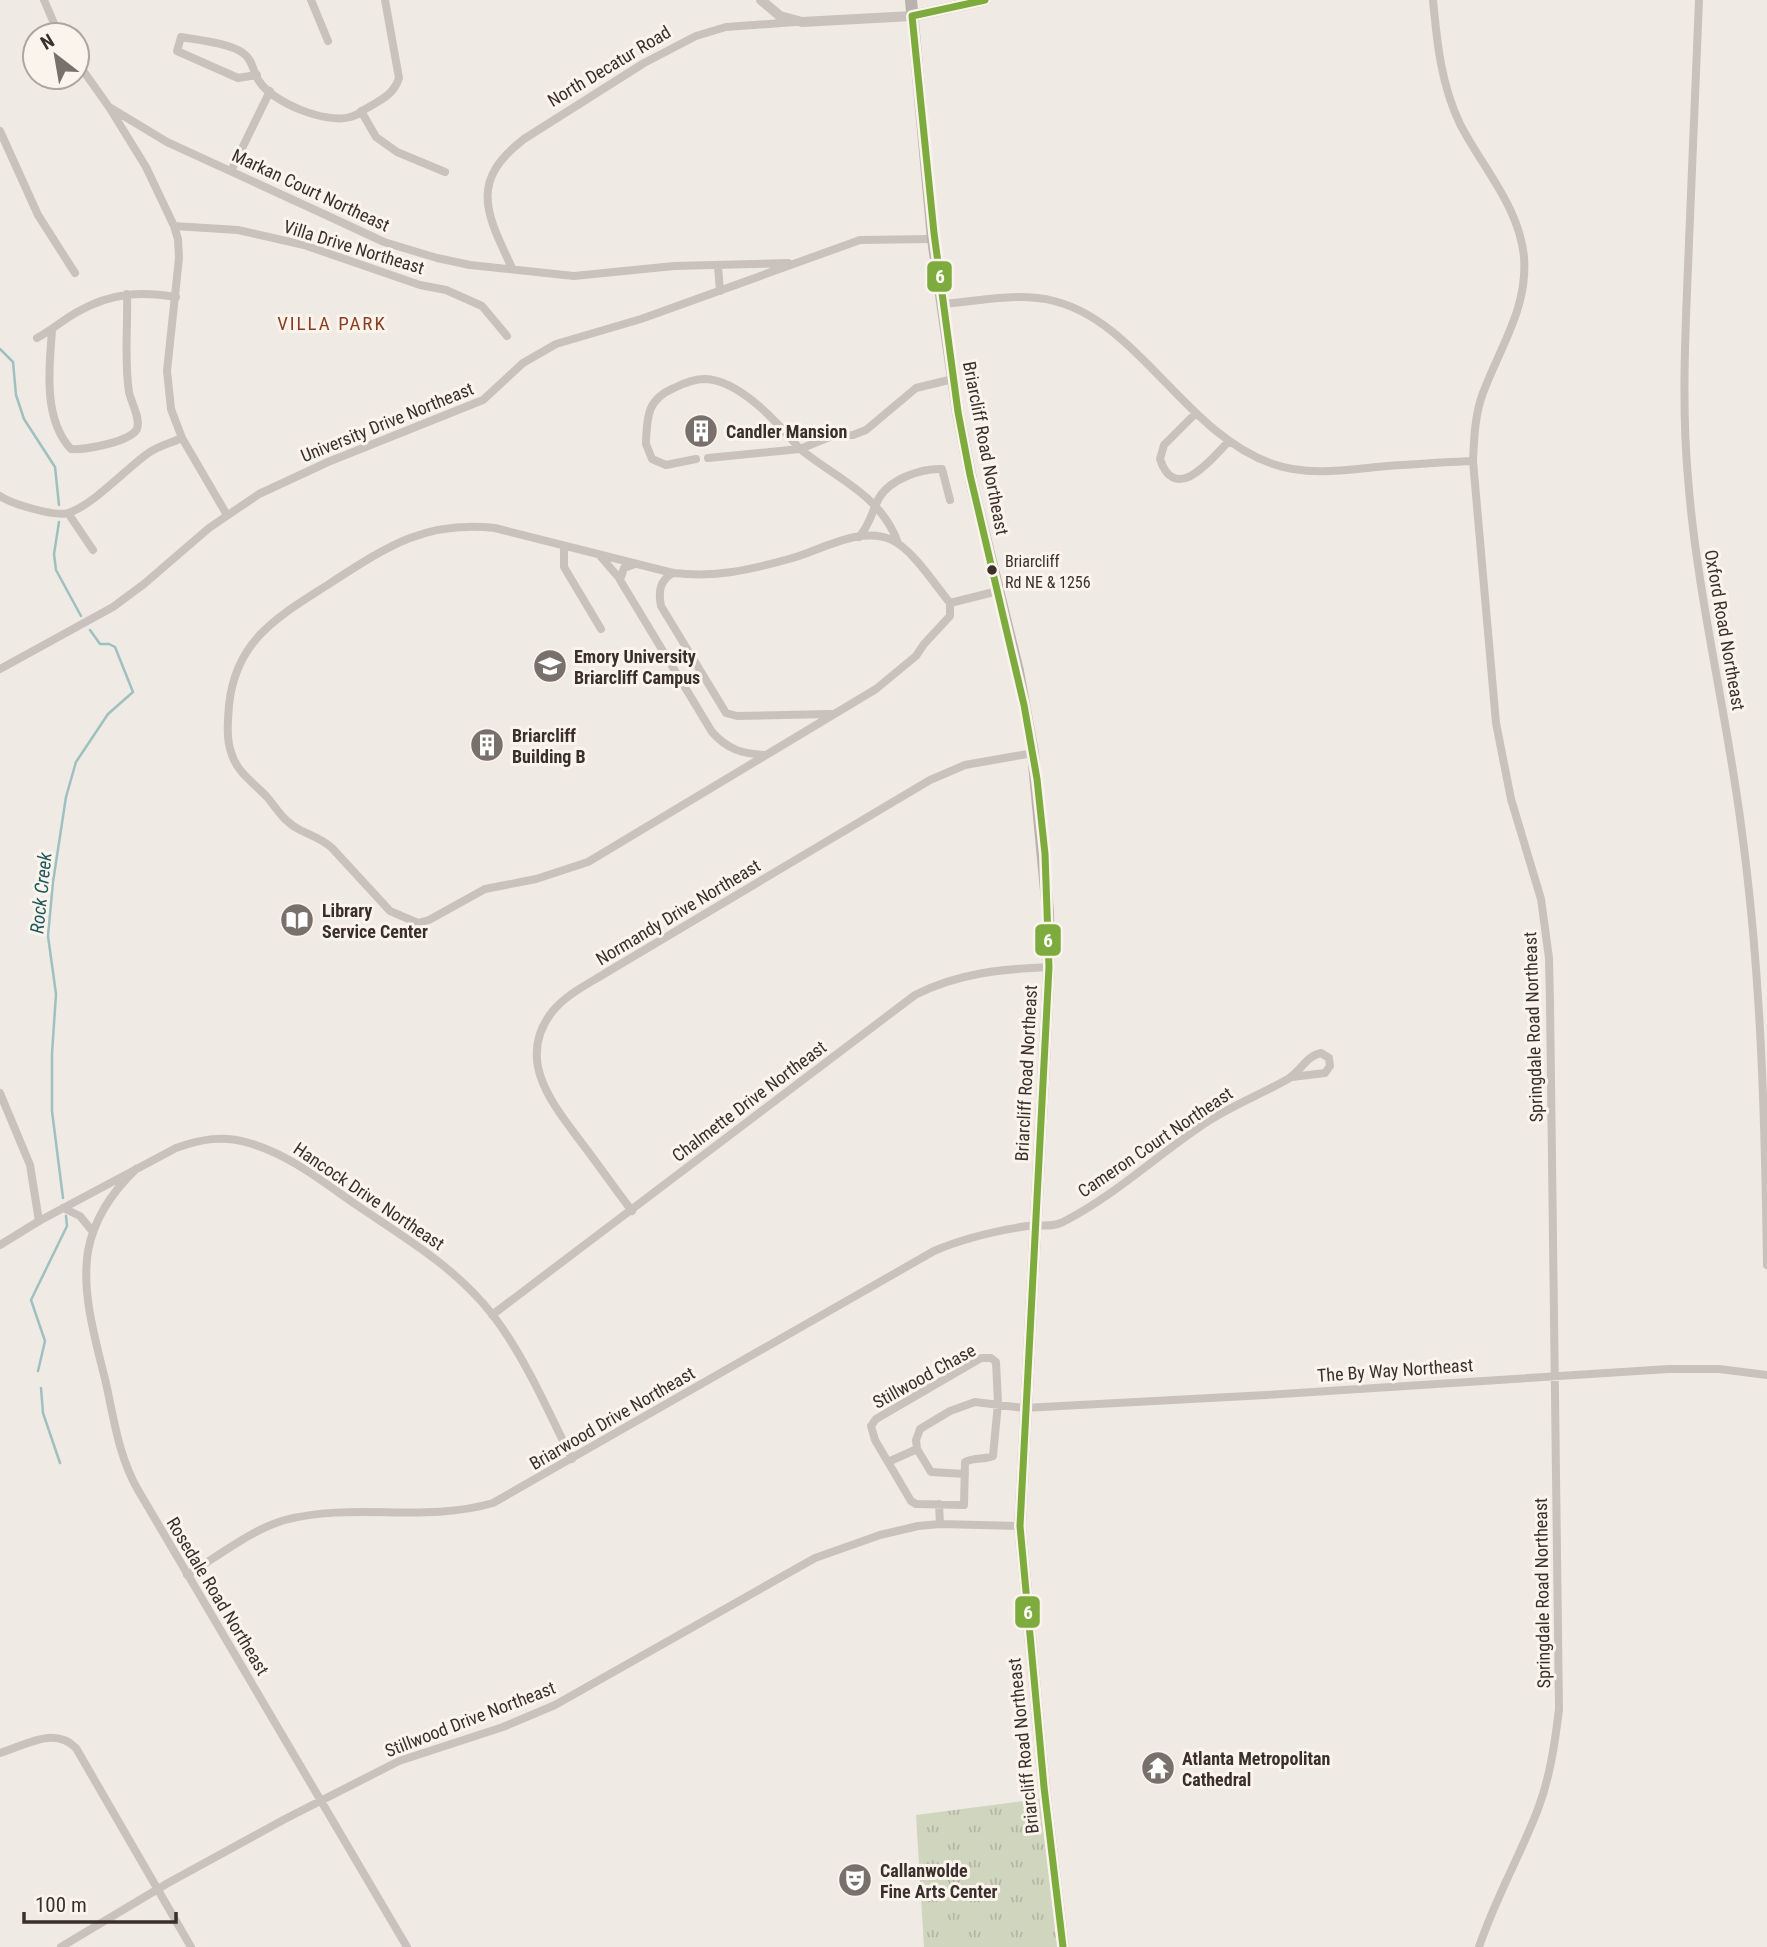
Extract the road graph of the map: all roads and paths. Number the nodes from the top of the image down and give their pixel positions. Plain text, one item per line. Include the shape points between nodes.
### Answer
1 (44, 0) edge
2 (311, 0) edge
3 (385, 0) edge
4 (761, 0) edge
5 (911, 0) edge
6 (985, 0) edge
7 (1433, 0) edge
8 (1699, 0) edge
9 (912, 16) junction
10 (53, 21) edge
11 (802, 22) junction
12 (328, 41) dead end
13 (257, 75) junction
14 (91, 82) edge
15 (270, 91) junction
16 (109, 107) junction
17 (361, 111) junction
18 (0, 131) edge
19 (230, 170) junction
20 (445, 172) dead end
21 (174, 226) junction
22 (933, 239) junction
23 (796, 263) junction
24 (718, 267) junction
25 (512, 268) junction
26 (75, 273) dead end
27 (720, 291) junction
28 (127, 294) junction
29 (176, 297) junction
30 (943, 304) junction
31 (52, 331) junction
32 (507, 336) dead end
33 (37, 338) dead end
34 (953, 379) junction
35 (1196, 413) junction
36 (182, 438) junction
37 (1228, 442) junction
38 (800, 449) junction
39 (708, 458) dead end
40 (696, 459) dead end
41 (1473, 461) junction
42 (0, 496) edge
43 (950, 500) dead end
44 (876, 505) junction
45 (68, 513) junction
46 (227, 515) junction
47 (859, 537) junction
48 (898, 545) junction
49 (564, 547) junction
50 (93, 550) dead end
51 (598, 555) junction
52 (635, 564) junction
53 (673, 573) junction
54 (620, 580) junction
55 (999, 591) junction
56 (950, 603) junction
57 (601, 629) dead end
58 (0, 669) edge
59 (834, 714) junction
60 (1033, 753) junction
61 (768, 755) junction
62 (1049, 967) junction
63 (1292, 1077) dead end
64 (0, 1093) edge
65 (136, 1169) junction
66 (63, 1208) junction
67 (632, 1211) junction
68 (39, 1221) junction
69 (1035, 1224) junction
70 (93, 1231) junction
71 (0, 1245) edge
72 (1767, 1265) edge
73 (492, 1315) junction
74 (1767, 1374) edge
75 (1555, 1375) junction
76 (998, 1404) junction
77 (1024, 1408) junction
78 (917, 1449) junction
79 (572, 1459) junction
80 (888, 1462) junction
81 (965, 1474) junction
82 (939, 1504) junction
83 (940, 1524) junction
84 (1020, 1526) junction
85 (187, 1575) junction
86 (0, 1753) edge
87 (321, 1802) junction
88 (158, 1889) junction
89 (61, 1947) edge
90 (191, 1947) edge
91 (407, 1947) edge
92 (1063, 1947) edge
93 (1479, 1947) edge

1 - 10 street
2 - 12 street
3 - 17 street via 399,78 389,94
4 - 11 street via 780,16
5 - 9 main road, Briarcliff Road Northeast
6 - 9 main road, North Decatur Road
7 - 41 street, Springdale Road Northeast via 1441,70 1450,100 1510,209 1524,257 1517,314 1482,396
8 - 72 street, Oxford Road Northeast via 1685,349 1686,451 1699,585 1732,760 1748,879 1764,1087
9 - 11 street, North Decatur Road
9 - 22 main road, Briarcliff Road Northeast
11 - 25 street, North Decatur Road via 726,27 680,43 510,150 492,176 487,198 491,220
13 - 13 street via 242,52 181,37 177,51 238,78
13 - 15 street
14 - 16 street
15 - 17 street via 307,112 332,119
15 - 19 street
16 - 19 street, Markan Court Northeast via 167,142
16 - 21 street via 146,167
17 - 20 street via 376,137 397,152
18 - 26 street via 38,215
19 - 25 street, Markan Court Northeast via 397,246 470,265
21 - 29 street
21 - 32 street, Villa Drive Northeast via 238,230 304,245 446,290 482,306
22 - 23 street, University Drive Northeast via 860,240
22 - 30 main road, Briarcliff Road Northeast
23 - 24 street
23 - 27 street, University Drive Northeast
24 - 25 street via 674,266 574,276
24 - 27 street
27 - 46 street, University Drive Northeast via 544,350 514,370 483,400 303,472
28 - 29 street
28 - 31 street via 80,311
28 - 31 street via 129,390 138,422 134,433 120,440 83,449 71,449 62,440 54,421 50,388
29 - 36 street via 167,371 171,408
30 - 34 main road, Briarcliff Road Northeast
30 - 35 street via 1037,298 1069,306 1093,317 1131,349
31 - 33 street
34 - 38 street via 916,388 866,430 832,436
34 - 55 main road, Briarcliff Road Northeast via 972,484
35 - 37 street
35 - 37 street via 1164,445 1160,459 1168,474 1192,477
36 - 45 street via 148,453
36 - 46 street
37 - 41 street via 1276,465 1308,470
38 - 39 street
38 - 40 street via 753,401 724,384 695,380 653,402 646,443 652,459 666,465
38 - 44 street
41 - 75 street, Springdale Road Northeast via 1498,739 1541,899 1549,958
42 - 45 street via 9,502
43 - 44 street via 945,474 934,468 889,486
44 - 47 street
44 - 48 street
45 - 50 street
46 - 58 street, University Drive Northeast via 113,607
47 - 48 street via 884,538
47 - 53 street via 733,572
48 - 56 street
49 - 51 street
49 - 57 street via 564,567
49 - 61 street via 495,528 435,529 378,553 278,617 251,643 235,674 228,742 241,773 267,797 280,817 332,848 390,911 418,923 485,889 588,862
51 - 52 street
51 - 54 street
52 - 53 street
52 - 54 street via 624,568
53 - 59 street via 662,583 661,606 726,713
54 - 61 street via 712,732 730,748
55 - 56 street
55 - 60 main road, Briarcliff Road Northeast
56 - 59 street via 950,617 906,666
59 - 61 street
60 - 62 main road, Briarcliff Road Northeast
60 - 67 street, Normandy Drive Northeast via 965,765 930,780 609,971 554,1010 539,1039 542,1084
62 - 67 street, Chalmette Drive Northeast via 964,975 915,995
62 - 69 main road, Briarcliff Road Northeast
63 - 69 street, Cameron Court Northeast via 1216,1116 1060,1224
64 - 68 street via 30,1165
65 - 66 street, Hancock Drive Northeast
65 - 70 street, Rosedale Road Northeast via 113,1193
65 - 73 street, Hancock Drive Northeast via 200,1140 233,1139 262,1147 411,1240
66 - 68 street, Hancock Drive Northeast
66 - 70 street via 80,1216
67 - 73 street, Chalmette Drive Northeast
68 - 71 street, Hancock Drive Northeast
69 - 77 main road, Briarcliff Road Northeast
69 - 79 street, Briarwood Drive Northeast via 934,1251
70 - 85 street, Rosedale Road Northeast via 87,1282 121,1452
73 - 79 street, Hancock Drive Northeast
74 - 75 street, The By Way Northeast via 1668,1369
75 - 77 street, The By Way Northeast
75 - 93 street, Springdale Road Northeast via 1559,1674 1555,1744 1538,1808
76 - 77 street
76 - 78 street via 975,1402 950,1411 920,1429
76 - 80 street, Stillwood Chase via 996,1362 981,1358 876,1419 871,1432
76 - 81 street, Stillwood Chase via 993,1456 965,1462
77 - 84 main road, Briarcliff Road Northeast
78 - 80 street
78 - 81 street via 930,1472
79 - 85 street, Briarwood Drive Northeast via 493,1503 456,1512 327,1513 285,1520
80 - 82 street, Stillwood Chase via 911,1501
81 - 82 street via 964,1505
82 - 83 street
83 - 84 street, Stillwood Drive Northeast
83 - 87 street, Stillwood Drive Northeast via 892,1531 815,1558 555,1704 503,1727 407,1758
84 - 92 main road, Briarcliff Road Northeast
85 - 87 street, Rosedale Road Northeast
86 - 88 street via 48,1737 68,1740
87 - 88 street, Stillwood Drive Northeast
87 - 91 street, Rosedale Road Northeast
88 - 89 street, Stillwood Drive Northeast
88 - 90 street

